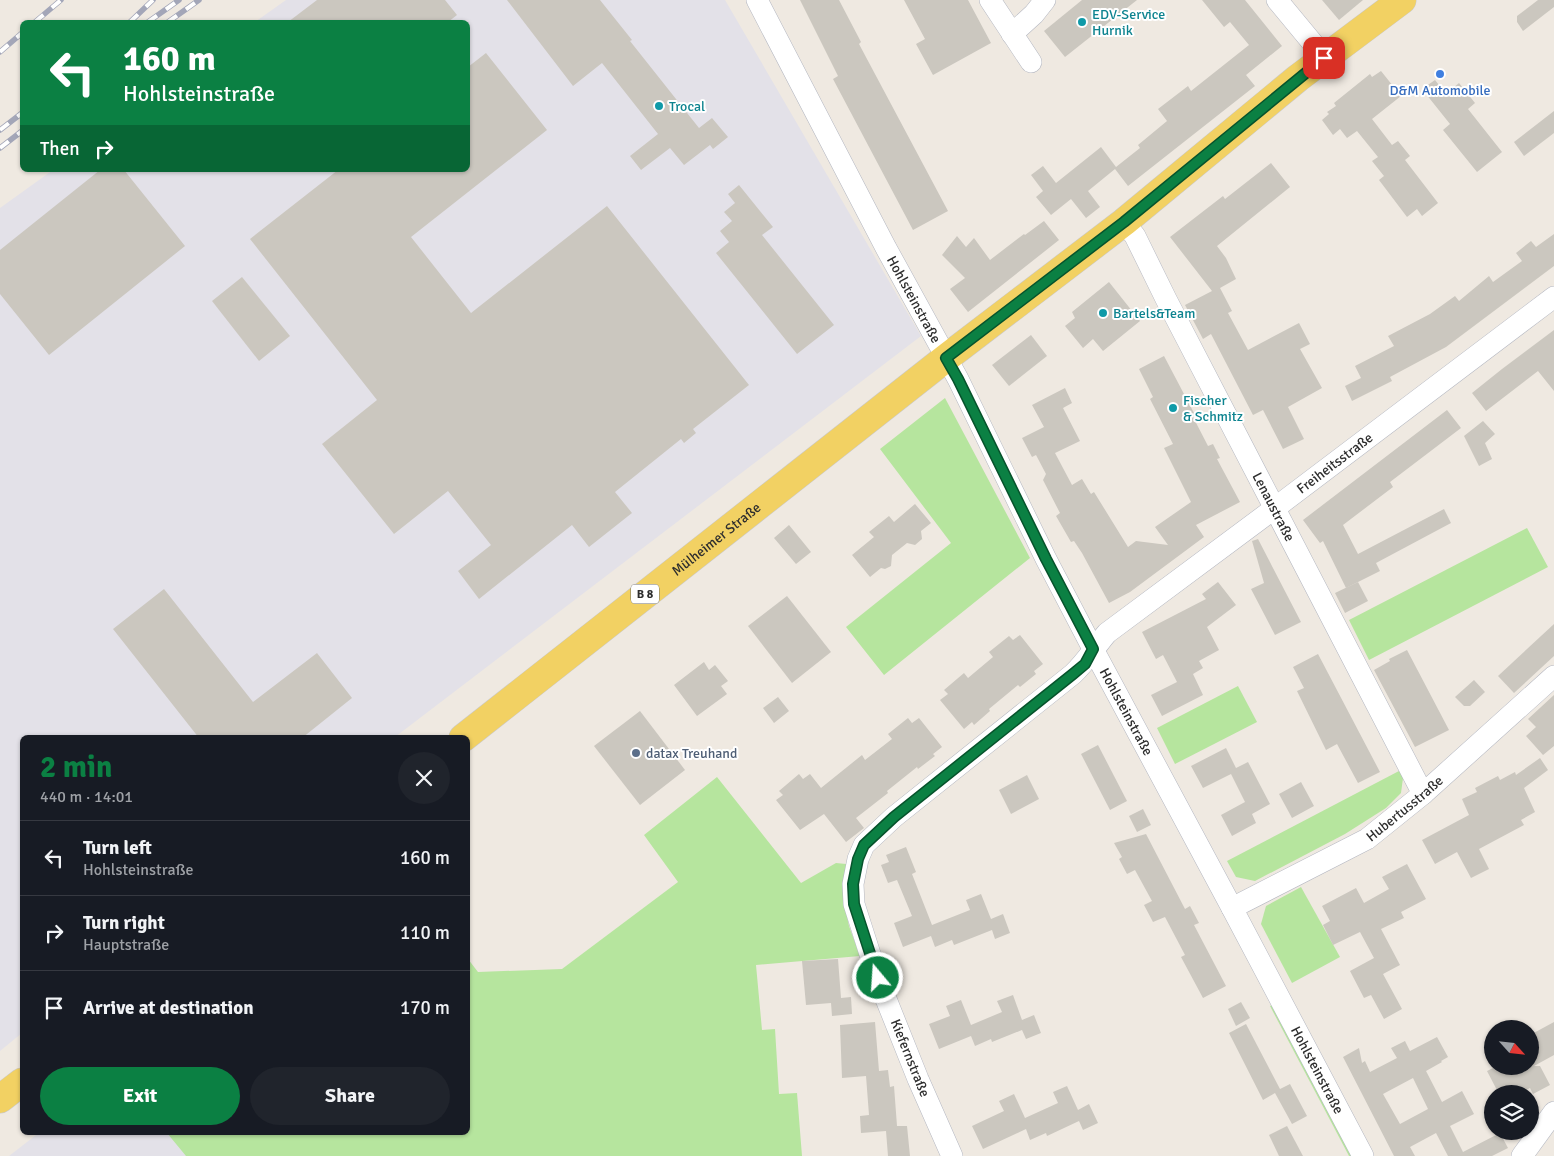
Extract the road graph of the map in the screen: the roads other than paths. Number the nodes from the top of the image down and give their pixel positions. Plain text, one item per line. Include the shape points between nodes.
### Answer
1 (757, 0) edge
2 (990, 0) edge
3 (1044, 0) edge
4 (1277, 0) edge
5 (1402, 0) edge
6 (1012, 34) junction
7 (1324, 58) junction
8 (1030, 62) dead end
9 (1124, 222) junction
10 (1554, 296) edge
11 (946, 358) junction
12 (1275, 508) junction
13 (1093, 649) junction
14 (1554, 676) edge
15 (467, 735) edge
16 (1423, 794) junction
17 (1232, 908) junction
18 (20, 1084) edge
19 (0, 1099) edge
20 (1554, 1112) edge
21 (952, 1156) edge
22 (1363, 1156) edge
23 (1522, 1156) edge

1 - 11 street, Hohlsteinstraße
2 - 6 street
3 - 6 street
4 - 7 street
5 - 7 main road, B 8
6 - 8 street
7 - 9 main road, B 8
9 - 11 main road, B 8
9 - 12 street, Lenaustraße via 1135,236
10 - 12 street, Freiheitsstraße
11 - 13 street, Hohlsteinstraße
11 - 15 main road, Mülheimer Straße / B 8
12 - 13 street, Freiheitsstraße via 1107,633
12 - 16 street, Lenaustraße
13 - 17 street, Hohlsteinstraße
13 - 21 street, Kiefernstraße via 1085,664 894,817 864,845 858,859 853,884 854,904 882,988
14 - 16 street, Hubertusstraße
16 - 17 street, Hubertusstraße via 1367,839
17 - 22 street, Hohlsteinstraße
18 - 19 main road
20 - 23 street

